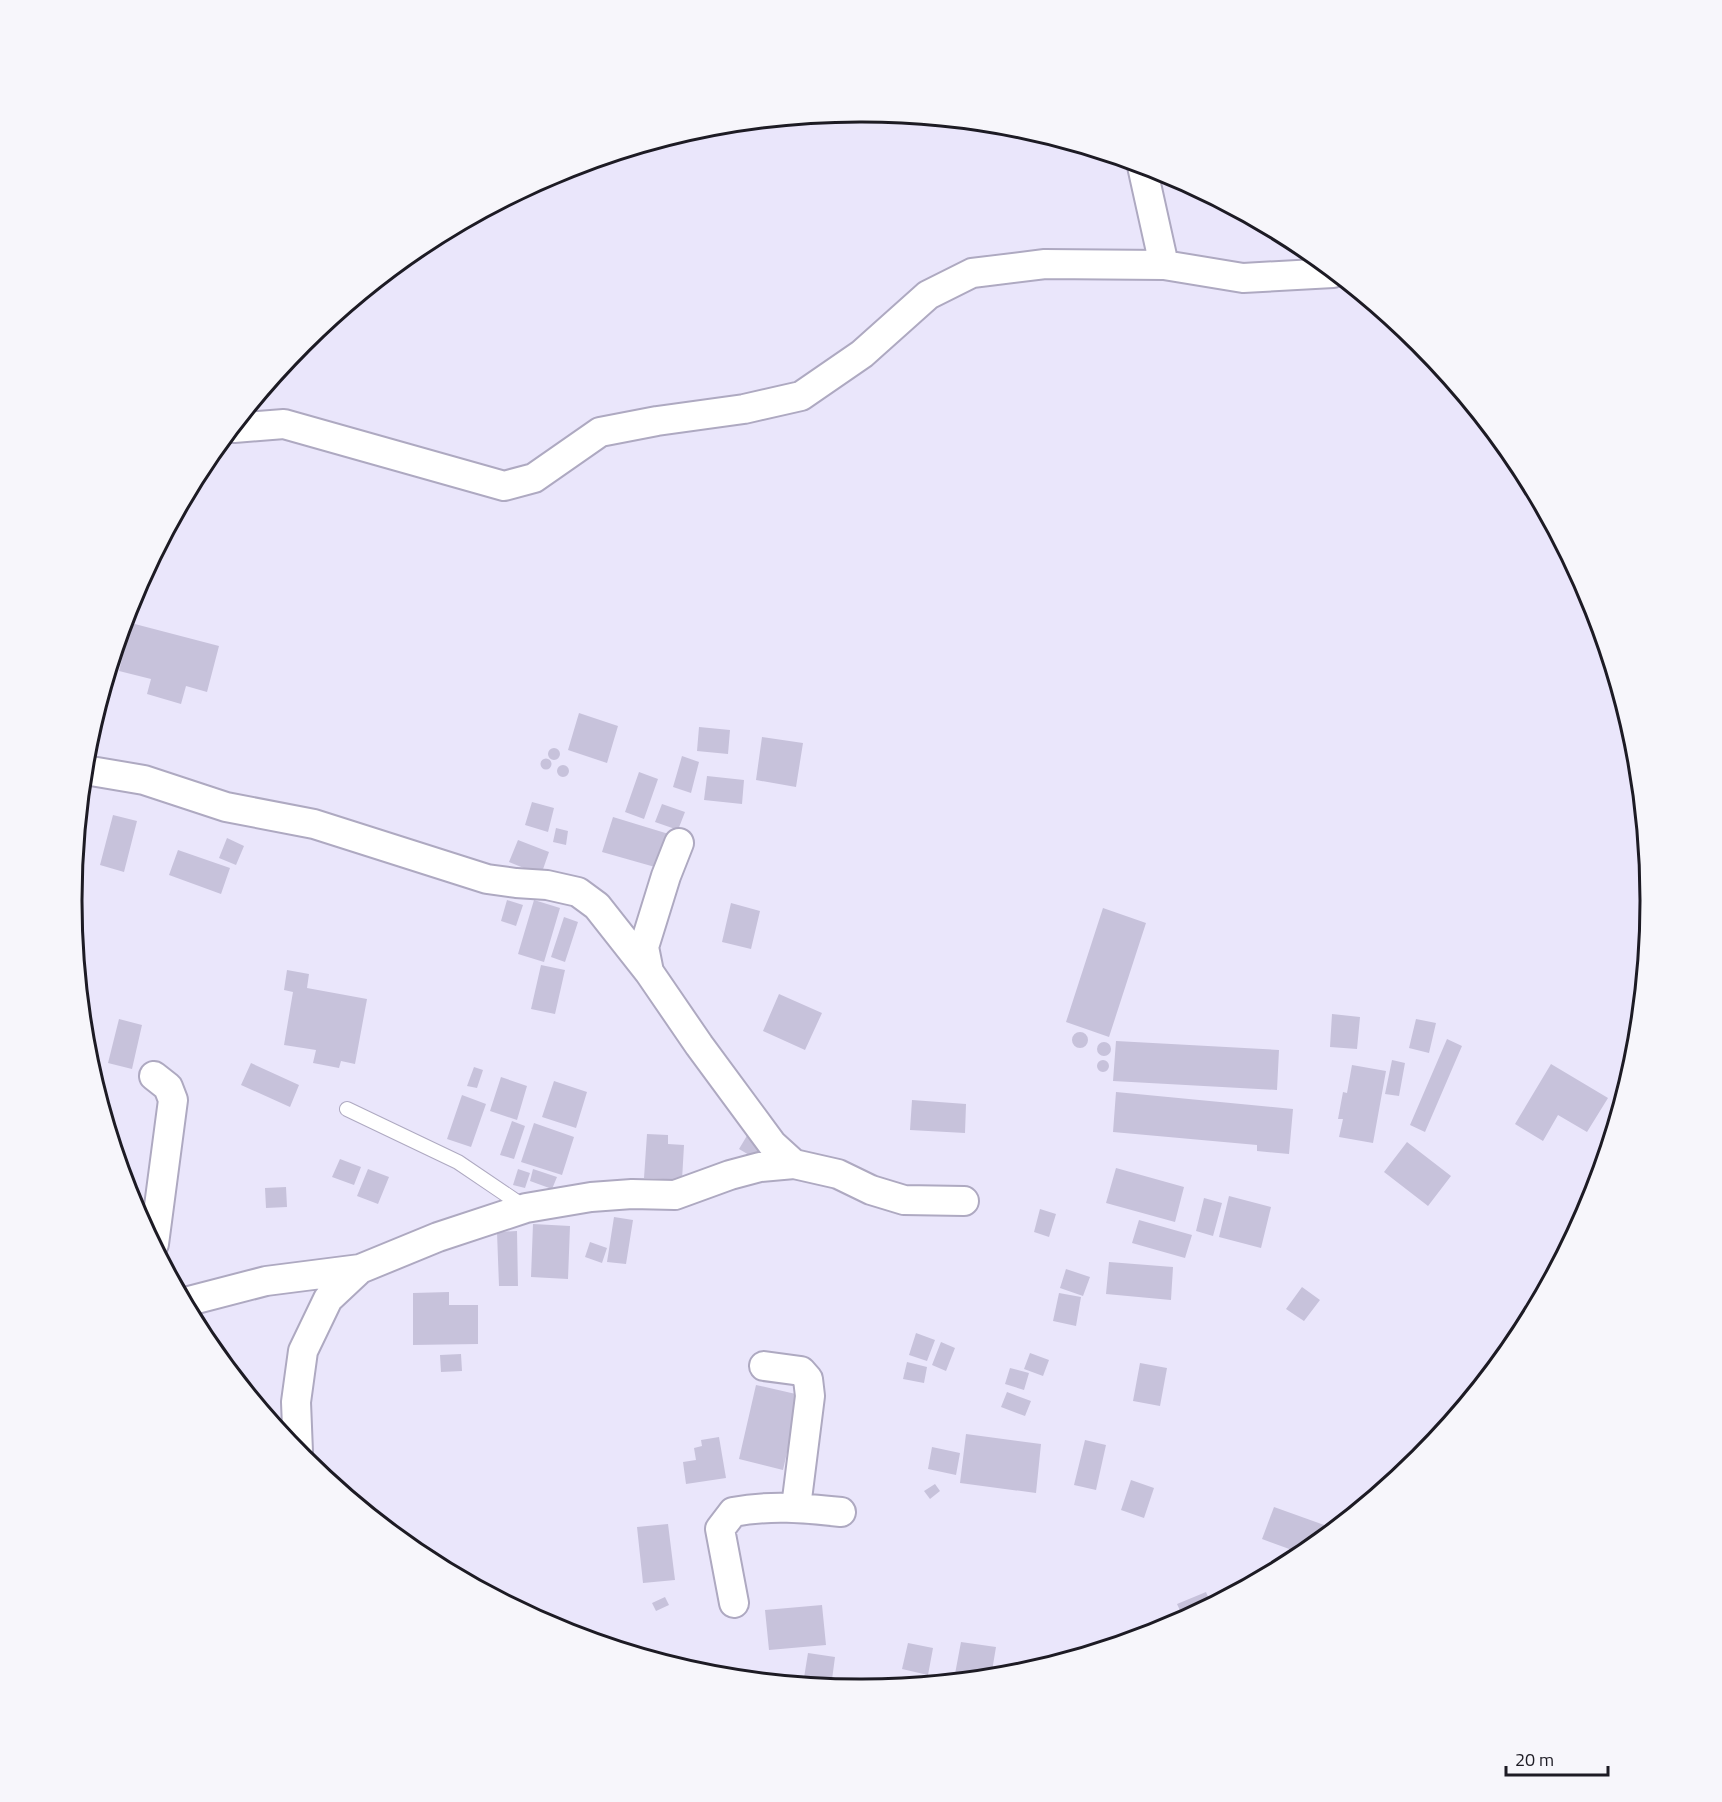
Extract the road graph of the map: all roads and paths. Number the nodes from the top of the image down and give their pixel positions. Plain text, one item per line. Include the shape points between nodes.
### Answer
1 (1144, 176) edge
2 (1164, 265) junction
3 (1322, 274) edge
4 (243, 427) edge
5 (93, 771) edge
6 (680, 843) dead end
7 (649, 972) junction
8 (153, 1076) dead end
9 (347, 1109) dead end
10 (794, 1164) junction
11 (964, 1201) dead end
12 (526, 1208) junction
13 (156, 1229) edge
14 (360, 1269) junction
15 (193, 1300) edge
16 (764, 1366) dead end
17 (297, 1436) edge
18 (796, 1507) junction
19 (841, 1512) dead end
20 (734, 1603) dead end

1 - 2 street
2 - 3 street via 1243,278
2 - 4 street via 1045,264 972,273 928,294 862,354 801,396 600,432 534,478 504,486 284,424
5 - 7 street via 144,780 226,807 314,824 487,879 578,892 597,906
6 - 7 street via 644,947
7 - 10 street via 772,1144
8 - 13 street via 168,1087 173,1100
9 - 12 lane via 458,1162
10 - 11 street via 838,1173 871,1190 904,1200
10 - 12 street via 760,1167 675,1195 591,1197
12 - 14 street via 438,1237
14 - 15 street via 266,1281
14 - 17 street via 328,1299 303,1351 296,1402
16 - 18 street via 801,1371 808,1379 810,1396
18 - 19 street
18 - 20 street via 758,1507 733,1512 720,1529

